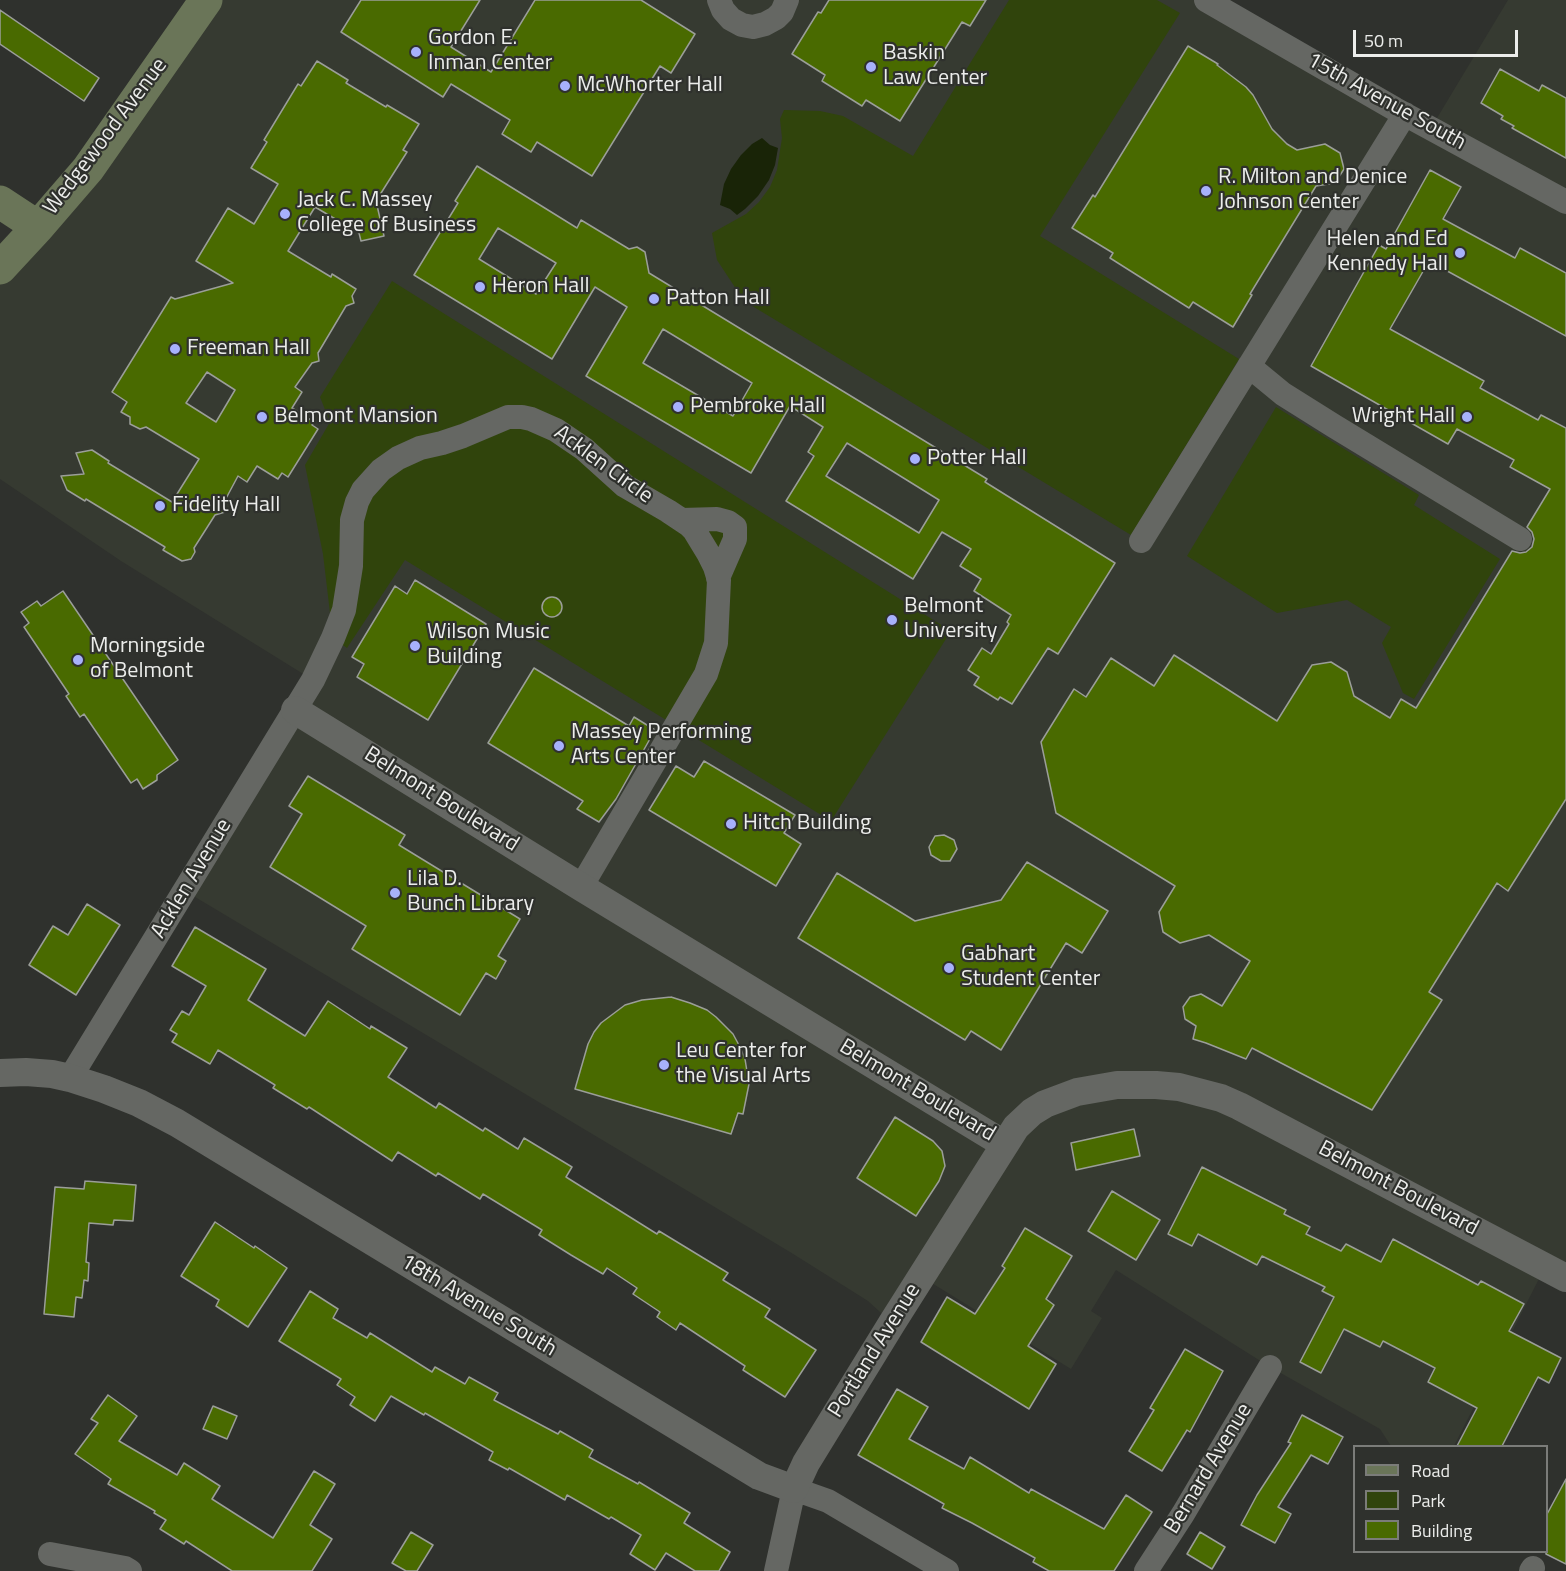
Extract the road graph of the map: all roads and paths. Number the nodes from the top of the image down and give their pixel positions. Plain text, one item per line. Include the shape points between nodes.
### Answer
1 (206, 0) edge
2 (719, 0) edge
3 (1206, 0) edge
4 (1237, 7) edge
5 (782, 9) edge
6 (1405, 114) junction
7 (0, 201) edge
8 (1566, 202) edge
9 (38, 227) junction
10 (0, 268) edge
11 (1249, 366) junction
12 (682, 520) junction
13 (1520, 539) dead end
14 (1141, 541) dead end
15 (718, 578) junction
16 (313, 680) joint
17 (295, 710) junction
18 (581, 887) junction
19 (0, 1073) edge
20 (70, 1078) junction
21 (1004, 1144) junction
22 (1566, 1278) edge
23 (1270, 1366) dead end
24 (795, 1489) junction
25 (50, 1554) dead end
26 (130, 1571) edge
27 (776, 1571) edge
28 (947, 1571) edge
29 (1146, 1571) edge

1 - 9 main road, Wedgewood Avenue via 88,169
2 - 5 street via 726,15 742,25 770,22
3 - 4 street, 15th Avenue South
4 - 6 street, 15th Avenue South
6 - 8 street, 15th Avenue South
6 - 11 street
7 - 9 main road
9 - 10 main road, Wedgewood Avenue
11 - 13 street via 1283,394
11 - 14 street
12 - 15 street, Acklen Circle via 700,539
12 - 15 street via 717,519 735,527 735,539
12 - 16 street, Acklen Circle via 625,486 571,440 531,419 501,418 463,436 409,452 381,470 357,502 344,610
15 - 18 street, Acklen Circle via 716,643 706,674
16 - 17 street, Acklen Avenue
17 - 18 street, Belmont Boulevard
17 - 20 street, Acklen Avenue
18 - 21 street, Belmont Boulevard
19 - 20 street, 18th Avenue South
20 - 24 street, 18th Avenue South via 139,1103 177,1123 759,1476
21 - 22 street, Belmont Boulevard via 1032,1112 1077,1092 1118,1085 1179,1087 1202,1092 1239,1106
21 - 24 street, Portland Avenue via 806,1463
23 - 29 street, Bernard Avenue
24 - 27 street, Portland Avenue
24 - 28 street, 18th Avenue South via 828,1501
25 - 26 street

